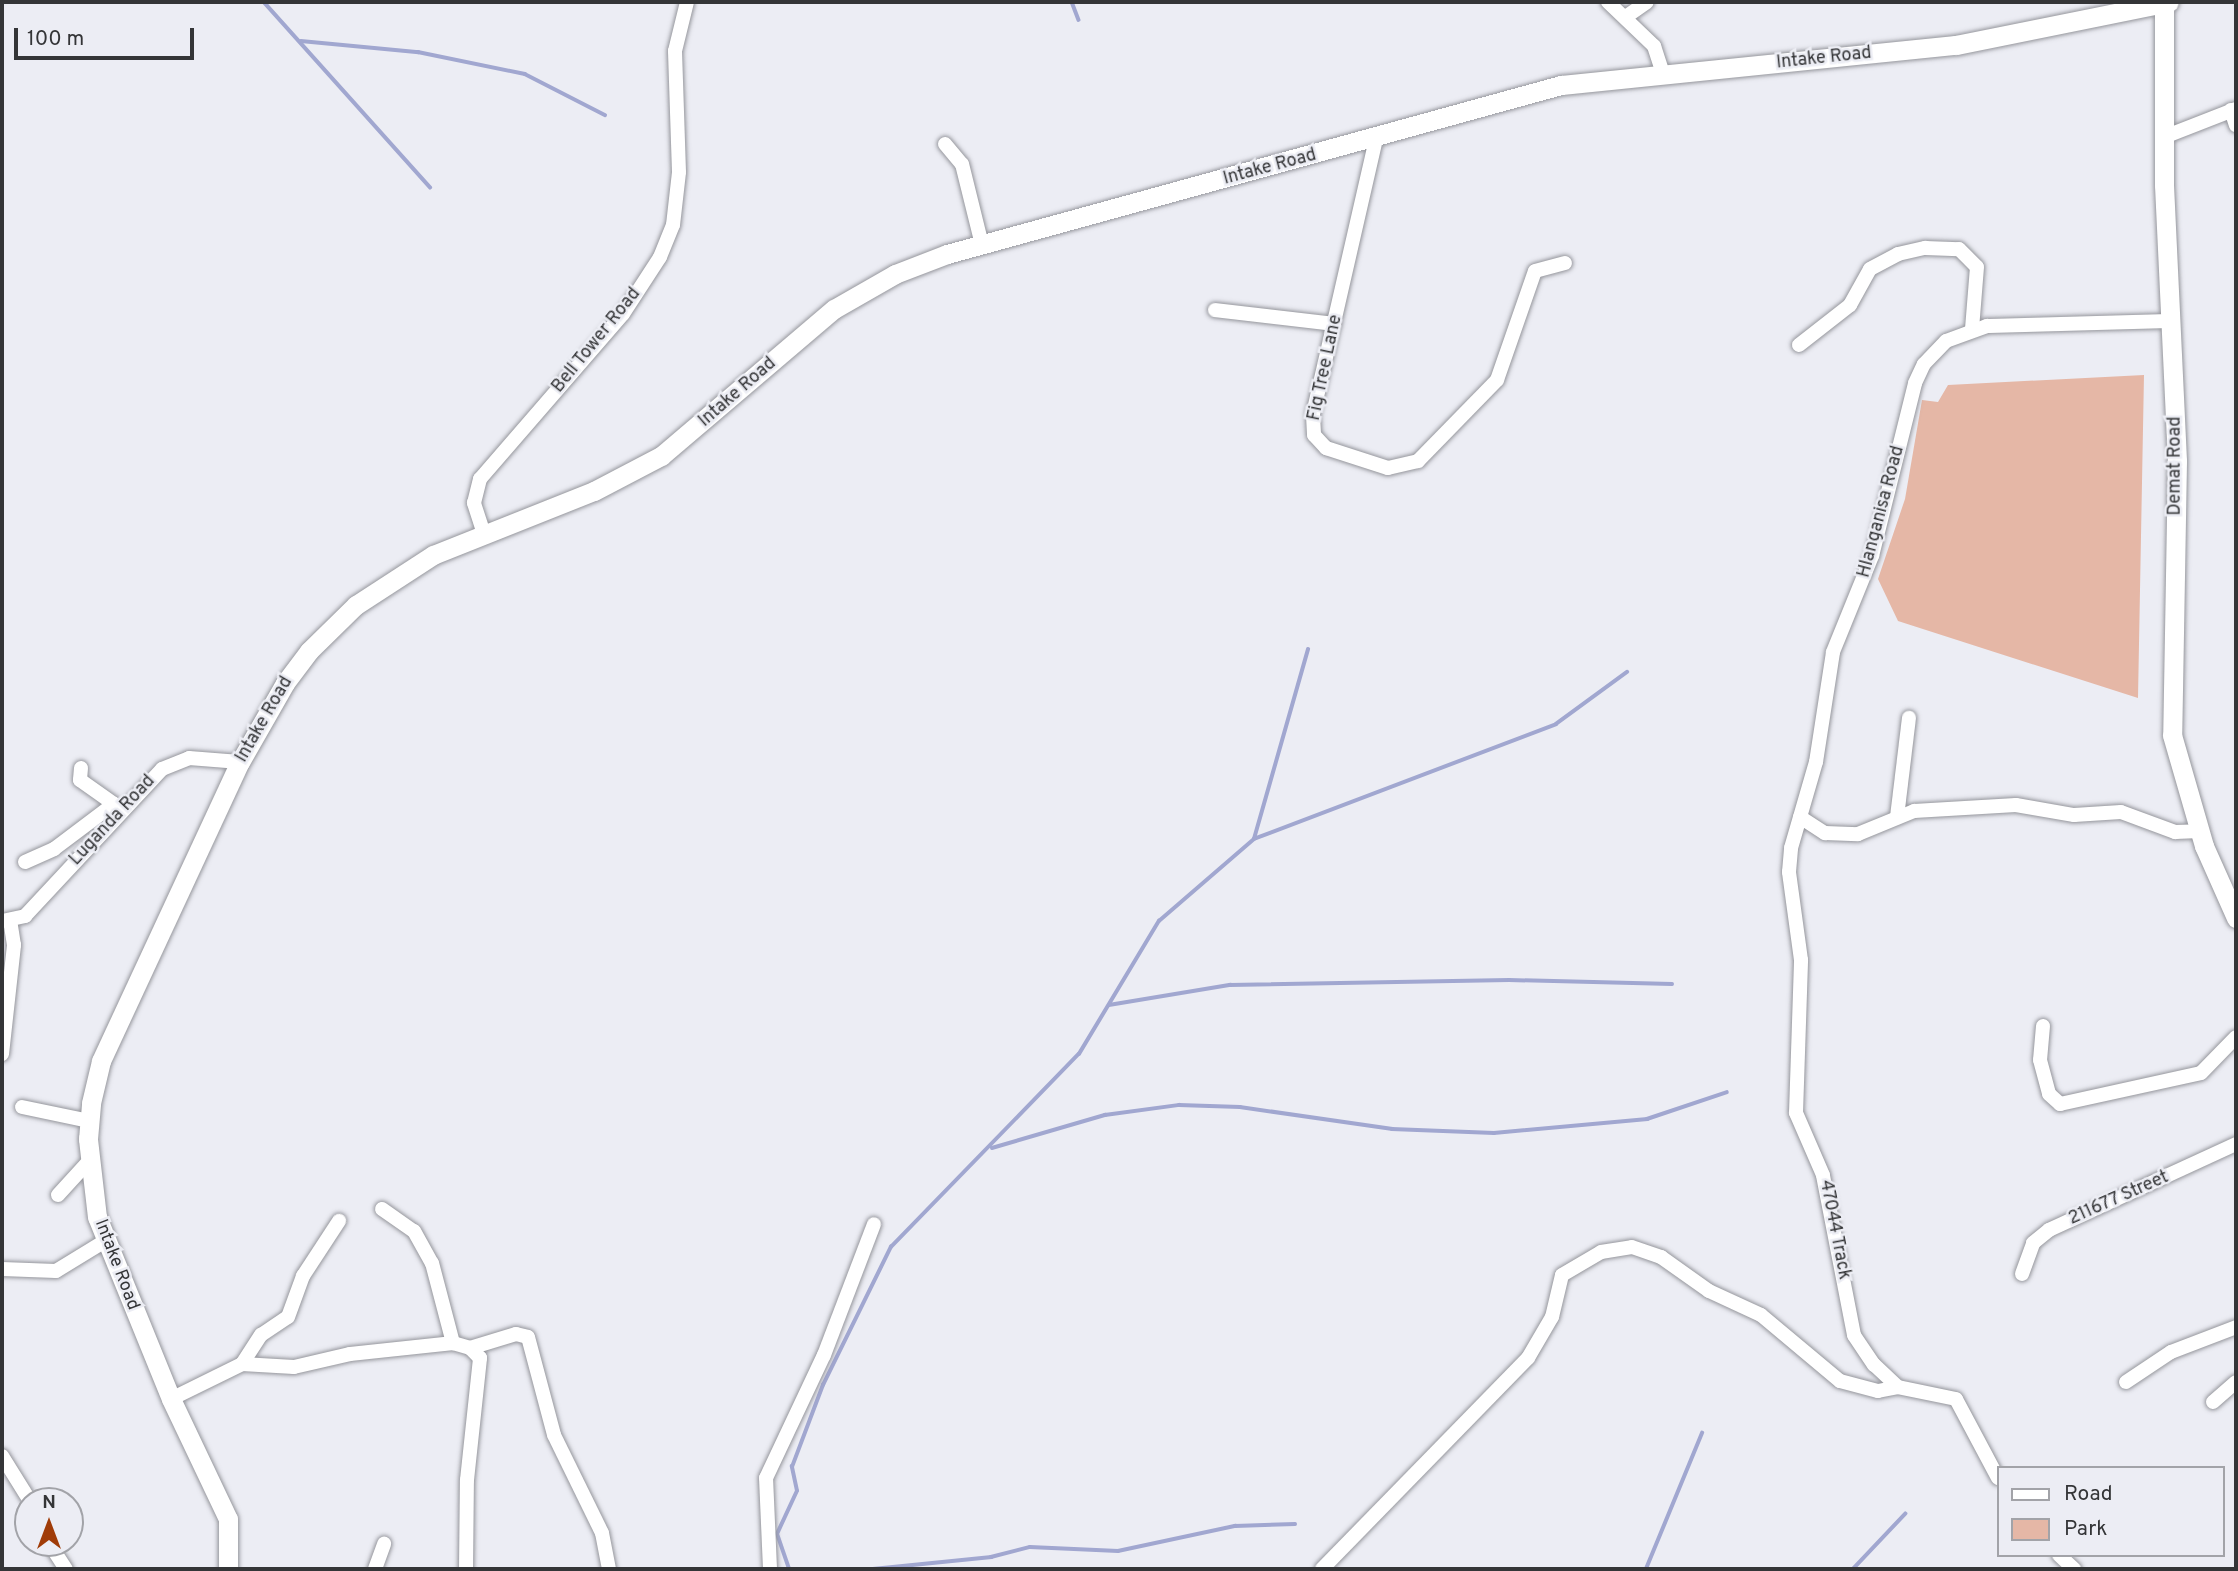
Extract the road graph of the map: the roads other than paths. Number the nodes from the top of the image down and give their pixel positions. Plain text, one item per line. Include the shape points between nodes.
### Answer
1 (687, 2) edge
2 (1608, 2) edge
3 (1647, 2) edge
4 (2166, 2) edge
5 (1627, 16) junction
6 (1664, 76) junction
7 (2234, 109) edge
8 (2236, 125) edge
9 (2164, 137) junction
10 (1376, 139) junction
11 (944, 144) dead end
12 (982, 244) junction
13 (1565, 263) dead end
14 (1215, 310) dead end
15 (2171, 321) junction
16 (1334, 324) junction
17 (1972, 328) junction
18 (1799, 345) dead end
19 (484, 534) junction
20 (1909, 718) dead end
21 (240, 762) junction
22 (81, 768) dead end
23 (118, 808) junction
24 (1800, 817) junction
25 (1897, 817) junction
26 (2200, 831) junction
27 (25, 862) dead end
28 (1794, 913) joint
29 (2236, 918) edge
30 (6, 921) edge
31 (2043, 1026) dead end
32 (2236, 1037) edge
33 (2, 1054) edge
34 (22, 1107) dead end
35 (89, 1121) junction
36 (2236, 1144) edge
37 (89, 1161) junction
38 (58, 1195) dead end
39 (382, 1209) dead end
40 (339, 1222) dead end
41 (874, 1224) dead end
42 (105, 1241) junction
43 (2, 1269) edge
44 (2022, 1274) dead end
45 (2236, 1327) edge
46 (453, 1343) junction
47 (470, 1348) junction
48 (242, 1364) junction
49 (2126, 1382) dead end
50 (2236, 1382) edge
51 (1898, 1387) junction
52 (171, 1399) junction
53 (2213, 1402) dead end
54 (2, 1456) edge
55 (1996, 1474) edge
56 (21, 1487) edge
57 (384, 1544) dead end
58 (2061, 1557) edge
59 (228, 1569) edge
60 (375, 1569) edge
61 (466, 1569) edge
62 (609, 1569) edge
63 (770, 1569) edge
64 (1322, 1569) edge
65 (2074, 1569) edge

1 - 19 street, Bell Tower Road via 676,51 679,172 673,225 660,257 623,314 480,479 474,503
2 - 5 street
3 - 5 street
4 - 6 street, Intake Road via 1956,45
4 - 9 street, Demat Road
5 - 6 street via 1654,46
6 - 10 street, Intake Road via 1561,85
7 - 8 street
7 - 9 street
9 - 15 street, Demat Road
10 - 12 street, Intake Road
10 - 16 street, Fig Tree Lane
11 - 12 street via 962,164
12 - 19 street, Intake Road via 895,274 834,309 661,456 594,491
13 - 16 street, Fig Tree Lane via 1544,265 1528,282 1497,380 1485,398 1402,469 1326,448 1314,435 1312,415
14 - 16 street
15 - 17 street, Hlanganisa Road
15 - 26 street, Demat Road via 2177,461 2172,735
17 - 18 street via 1977,267 1958,249 1926,248 1898,254 1870,269 1850,305
17 - 24 street, Hlanganisa Road via 1935,351 1914,383 1872,556 1833,652 1816,762
19 - 21 street, Intake Road via 388,581 333,626 285,683
20 - 25 street
21 - 23 street, Luganda Road via 204,757 176,760
21 - 35 street, Intake Road via 101,1061
22 - 23 street via 80,780
23 - 27 street
23 - 30 street, Luganda Road via 25,916
24 - 25 street via 1838,835 1867,832
24 - 28 street, Hlanganisa Road via 1789,872
25 - 26 street via 1914,811 2016,804 2074,815 2121,812 2175,832
26 - 29 street, Demat Road
28 - 51 street, 47044 Track via 1801,960 1796,1113 1823,1175 1854,1335 1874,1365
30 - 33 street via 14,945
31 - 32 street via 2040,1060 2049,1094 2060,1104 2201,1073
34 - 35 street
35 - 37 street, Intake Road
36 - 44 street, 211677 Street via 2049,1230 2034,1243
37 - 38 street
37 - 42 street, Intake Road
39 - 46 street via 414,1231 432,1263
40 - 48 street via 303,1276 293,1312 261,1335
41 - 63 street via 824,1355 766,1478
42 - 43 street via 56,1270
42 - 52 street, Intake Road
45 - 49 street via 2171,1352
46 - 47 street
46 - 48 street via 294,1367
47 - 61 street via 480,1358 467,1480
47 - 62 street via 516,1334 528,1337 554,1435 602,1533
48 - 52 street
50 - 53 street
51 - 55 street via 1956,1399
51 - 64 street via 1878,1391 1840,1381 1760,1315 1709,1292 1661,1257 1632,1247 1601,1252 1562,1275 1552,1317 1528,1358
52 - 59 street, Intake Road via 229,1519
54 - 56 street
57 - 60 street
58 - 65 street

